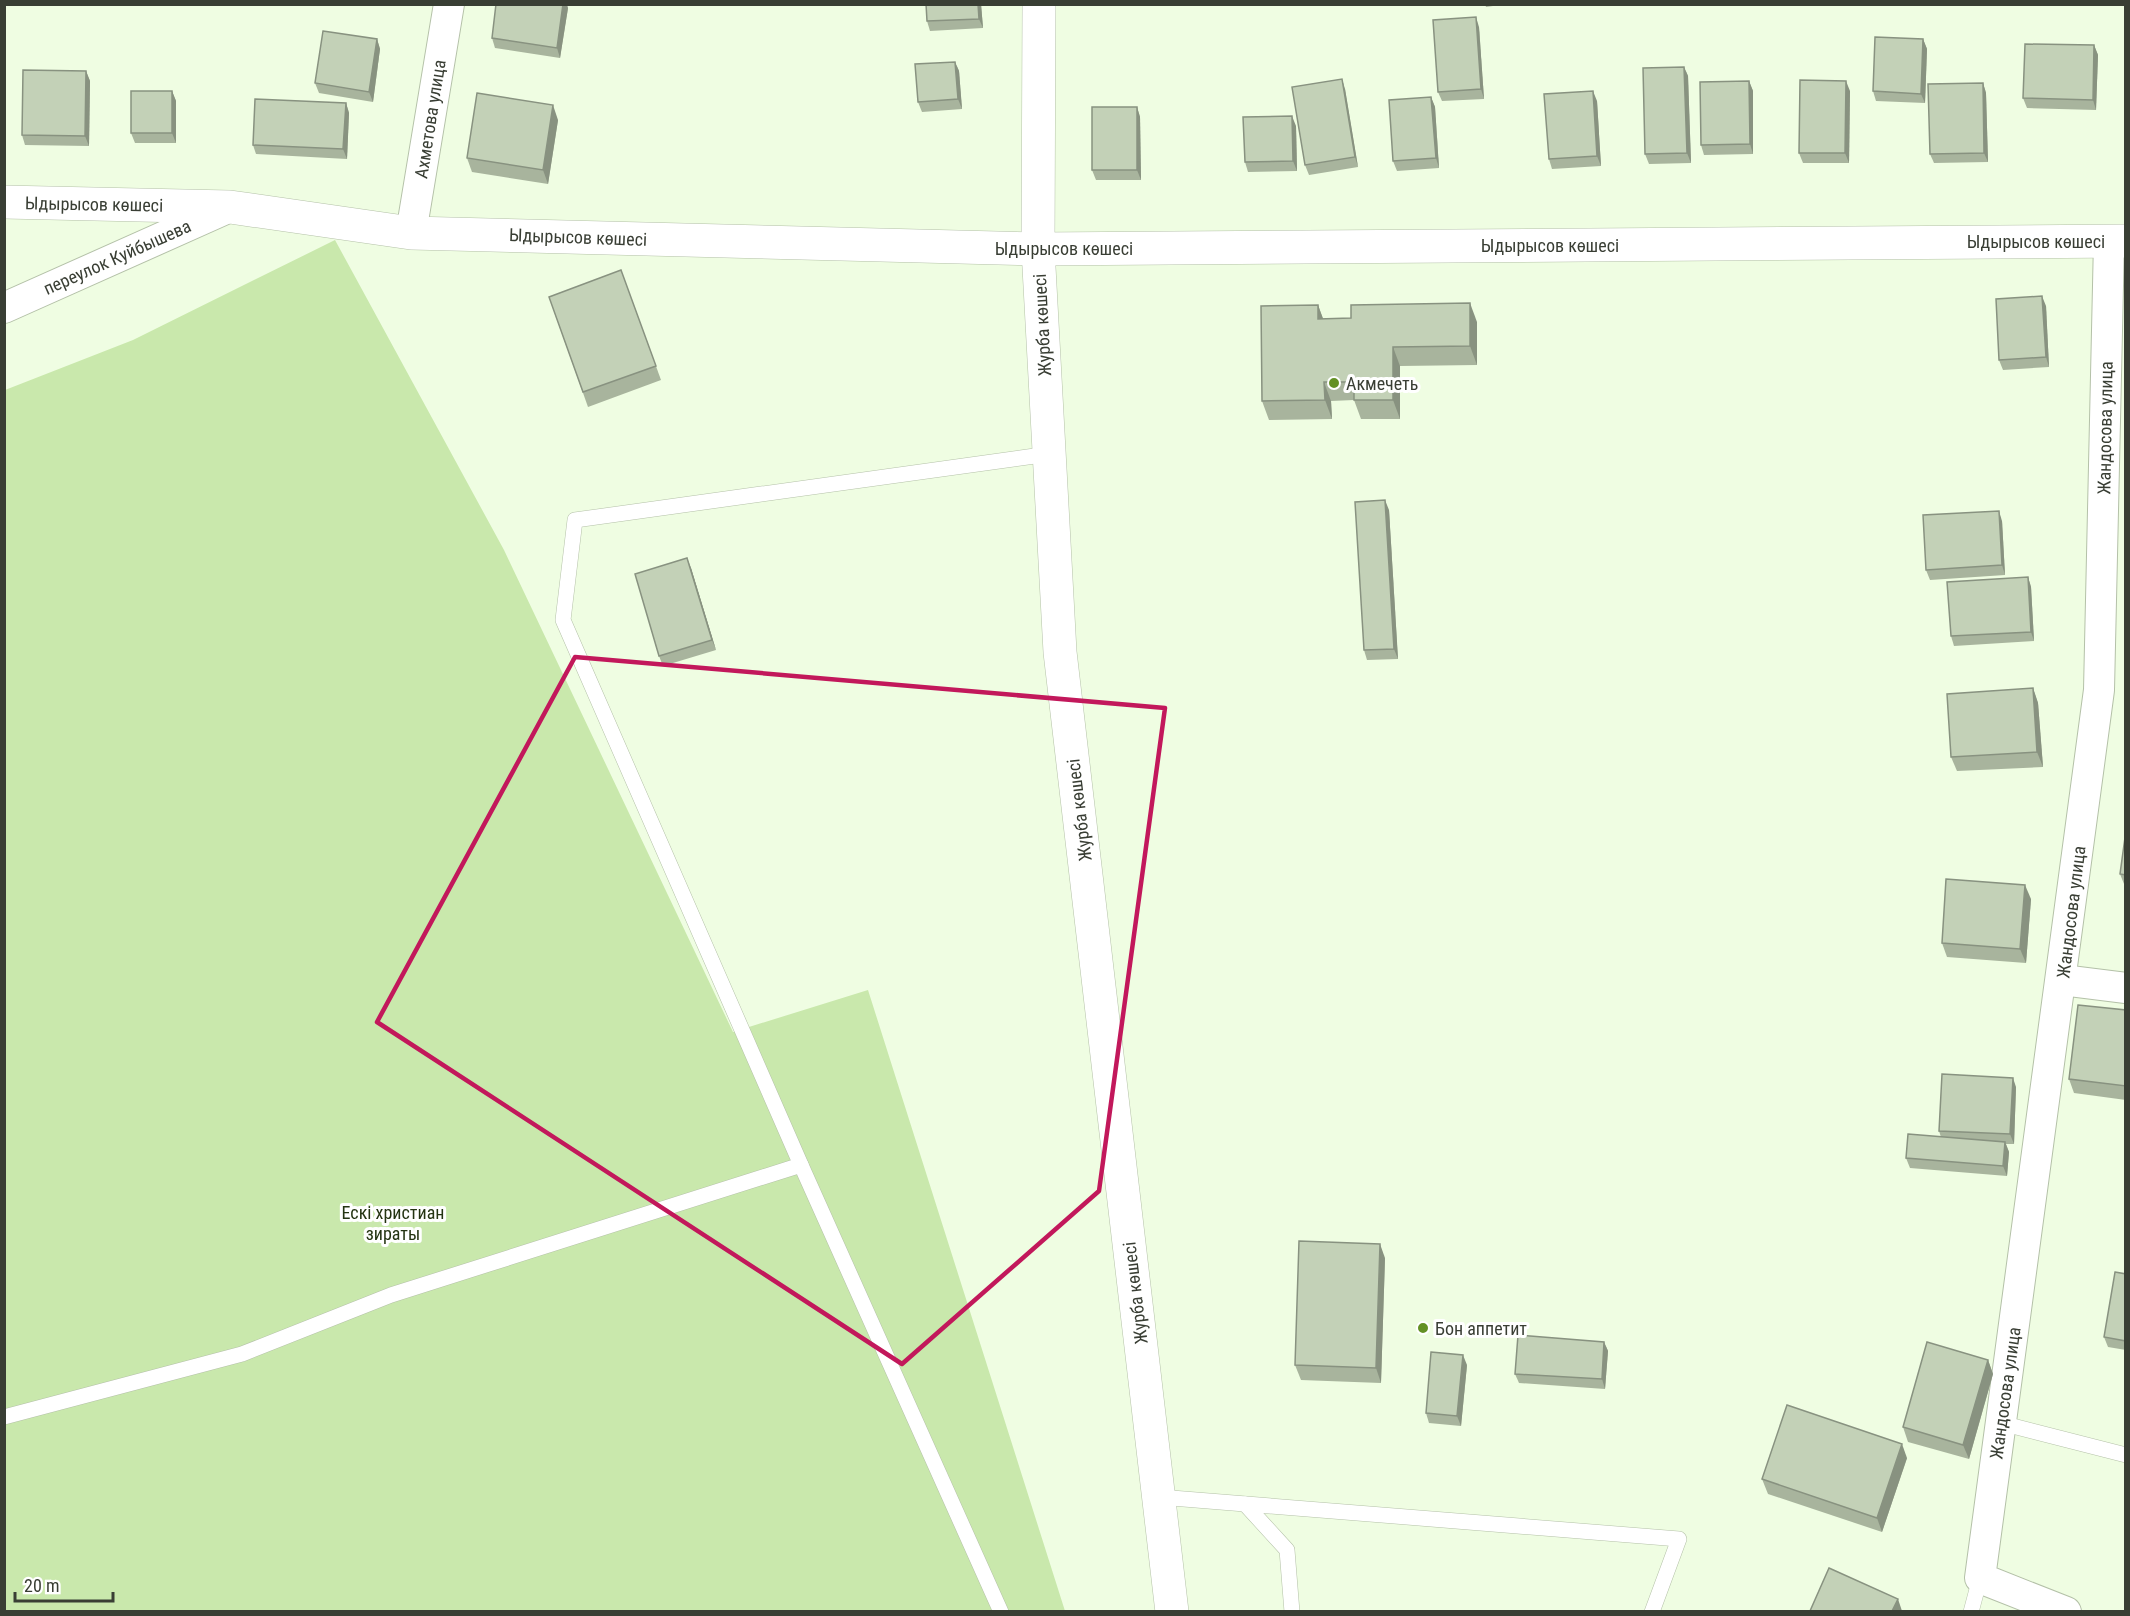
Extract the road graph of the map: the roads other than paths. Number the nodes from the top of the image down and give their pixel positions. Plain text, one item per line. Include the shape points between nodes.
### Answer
1 (449, 4) edge
2 (1039, 4) edge
3 (4, 202) edge
4 (230, 207) junction
5 (411, 232) junction
6 (2117, 241) edge
7 (1038, 249) junction
8 (4, 308) edge
9 (1049, 454) junction
10 (2112, 690) edge
11 (2062, 980) junction
12 (2126, 988) edge
13 (801, 1165) junction
14 (4, 1417) edge
15 (2001, 1423) junction
16 (2126, 1455) edge
17 (1159, 1497) junction
18 (1245, 1504) junction
19 (1980, 1578) junction
20 (1001, 1611) edge
21 (1172, 1611) edge
22 (1292, 1611) edge
23 (1652, 1611) edge
24 (1971, 1611) edge
25 (2066, 1611) edge

1 - 5 street, Ахметова улица
2 - 7 street, Журба көшесі
3 - 4 street, Ыдырысов көшесі
4 - 5 street, Ыдырысов көшесі
4 - 8 street, переулок Куйбышева
5 - 7 street, Ыдырысов көшесі
6 - 7 street, Ыдырысов көшесі
6 - 10 street, Жандосова улица
7 - 9 street, Журба көшесі
9 - 13 lane via 575,520 563,620
9 - 17 street, Журба көшесі via 1060,652
10 - 11 street, Жандосова улица
11 - 12 street
11 - 15 street, Жандосова улица
13 - 14 lane via 392,1295 242,1354
13 - 20 lane
15 - 16 lane
15 - 19 street, Жандосова улица
17 - 18 lane
17 - 21 street, Журба көшесі
18 - 22 lane via 1287,1550
18 - 23 lane via 1679,1539
19 - 24 lane
19 - 25 street

